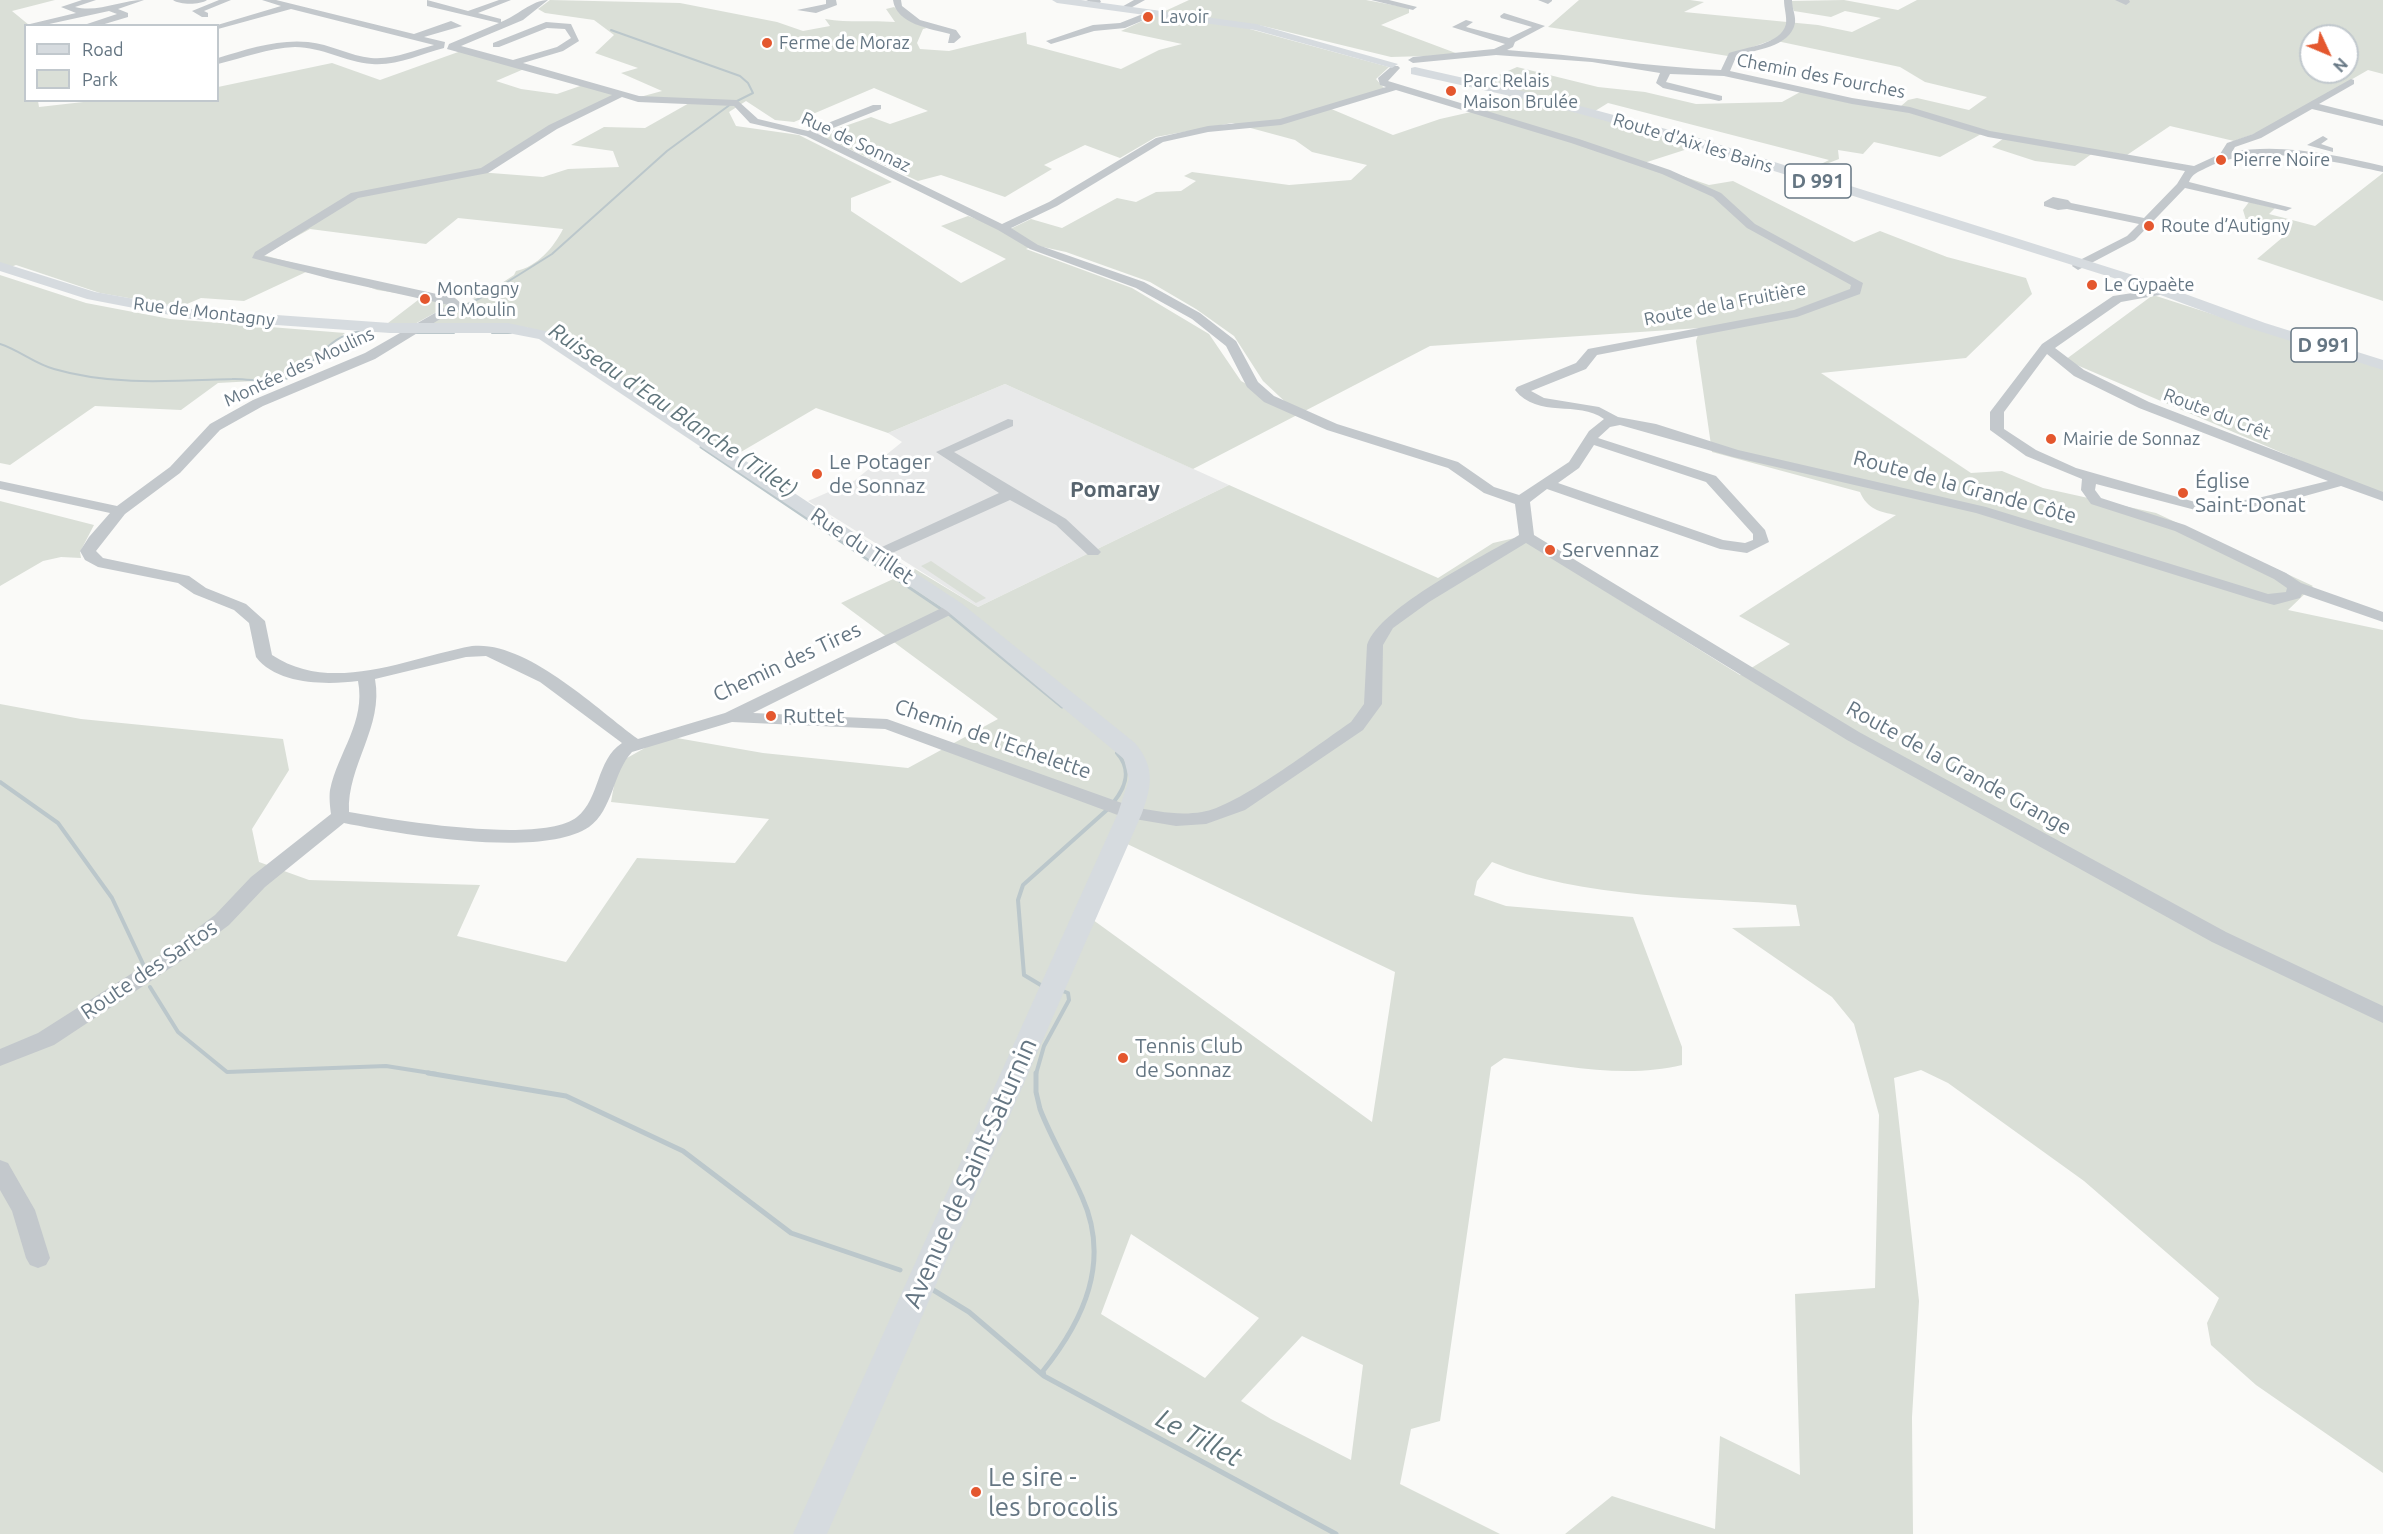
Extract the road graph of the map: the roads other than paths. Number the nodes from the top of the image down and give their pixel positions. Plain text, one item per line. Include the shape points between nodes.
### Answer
1 (92, 0) edge
2 (141, 0) edge
3 (177, 0) edge
4 (203, 0) edge
5 (227, 0) edge
6 (266, 0) edge
7 (507, 0) edge
8 (538, 0) edge
9 (832, 0) edge
10 (897, 0) edge
11 (1057, 0) edge
12 (1141, 0) edge
13 (1375, 0) edge
14 (1788, 0) edge
15 (431, 1) edge
16 (214, 4) junction
17 (290, 6) junction
18 (65, 7) junction
19 (1413, 7) dead end
20 (110, 8) junction
21 (1122, 9) junction
22 (801, 10) dead end
23 (88, 13) junction
24 (1153, 13) junction
25 (468, 14) junction
26 (26, 15) dead end
27 (205, 15) dead end
28 (1504, 16) dead end
29 (498, 21) dead end
30 (1469, 22) dead end
31 (34, 24) edge
32 (91, 24) edge
33 (219, 26) edge
34 (435, 30) dead end
35 (274, 35) dead end
36 (415, 37) junction
37 (951, 41) dead end
38 (1051, 41) dead end
39 (1510, 41) junction
40 (304, 44) junction
41 (447, 45) junction
42 (496, 45) dead end
43 (257, 50) junction
44 (1496, 52) junction
45 (274, 58) dead end
46 (219, 61) edge
47 (511, 64) junction
48 (1406, 67) junction
49 (1666, 71) junction
50 (1724, 73) junction
51 (2348, 84) edge
52 (1393, 87) junction
53 (619, 95) junction
54 (1719, 98) dead end
55 (2313, 106) junction
56 (877, 107) dead end
57 (2383, 123) edge
58 (808, 134) junction
59 (2323, 139) dead end
60 (2224, 156) junction
61 (2383, 165) edge
62 (2194, 169) junction
63 (2383, 169) edge
64 (2182, 184) junction
65 (2067, 206) dead end
66 (2286, 208) dead end
67 (2148, 222) junction
68 (1002, 228) junction
69 (2080, 265) junction
70 (0, 266) edge
71 (2148, 291) junction
72 (410, 332) junction
73 (2047, 347) junction
74 (2383, 365) edge
75 (1614, 420) junction
76 (1008, 423) dead end
77 (1591, 440) junction
78 (2089, 479) junction
79 (2340, 481) junction
80 (1547, 483) junction
81 (0, 485) edge
82 (1010, 494) junction
83 (2383, 497) edge
84 (1522, 501) junction
85 (120, 511) junction
86 (1526, 537) junction
87 (1093, 552) dead end
88 (876, 555) junction
89 (2295, 586) junction
90 (947, 610) junction
91 (2383, 617) edge
92 (366, 676) junction
93 (731, 717) junction
94 (634, 744) junction
95 (1116, 807) junction
96 (340, 816) junction
97 (2383, 1015) edge
98 (0, 1058) edge
99 (0, 1169) edge
100 (38, 1258) dead end
101 (810, 1534) edge

1 - 18 street
2 - 20 street
3 - 4 street
4 - 16 street
5 - 16 street
6 - 17 street, Rue de Sonnaz
7 - 25 street
8 - 41 street via 520,18
9 - 22 street via 832,5
10 - 37 street via 898,7 917,22 953,32 956,37
11 - 21 main road, Route d'Aix les Bains
12 - 21 street
13 - 19 street
14 - 50 street via 1787,30 1764,45 1732,55
15 - 25 street via 430,4
16 - 27 street via 196,11
17 - 33 street
17 - 36 street, Rue de Sonnaz
18 - 23 street
18 - 26 street
20 - 23 street
20 - 32 street via 125,15
21 - 24 main road, Route d'Aix les Bains
23 - 31 street
24 - 38 street via 1122,26 1093,28
24 - 48 main road, Route d'Aix les Bains via 1256,27
25 - 29 street
28 - 39 street via 1540,24
30 - 39 street via 1457,27
34 - 36 street
35 - 43 street via 244,43
36 - 41 street, Rue de Sonnaz
39 - 44 street via 1510,45
40 - 41 street via 374,61 399,59
40 - 43 street
40 - 45 street
41 - 47 street, Rue de Sonnaz
42 - 47 street via 547,22 568,26 576,39 560,49
43 - 46 street
44 - 48 street, Chemin des Fourches via 1438,58
44 - 49 street, Chemin des Fourches via 1592,59
47 - 53 street, Rue de Sonnaz
48 - 52 street via 1381,81
48 - 69 main road, Route d'Aix les Bains / D 991 via 1669,134
49 - 50 street, Chemin des Fourches
49 - 54 street via 1661,83 1666,86
50 - 62 street, Chemin des Fourches via 1910,110 1988,134
51 - 55 street
52 - 68 street via 1281,122 1208,129 1160,140 1053,204
52 - 75 street, Route de la Fruitière via 1666,172 1717,195 1751,226 1857,283 1856,291 1797,312 1593,352 1581,366 1522,390 1533,399 1599,411
53 - 58 street, Rue de Sonnaz via 658,101 737,103 754,121
53 - 72 street, Montée des Moulins via 553,127 478,173 355,195 259,254 258,258 457,305
55 - 57 street
55 - 60 street via 2257,136 2231,145
56 - 58 street
58 - 68 street, Rue de Sonnaz
59 - 61 street via 2312,146
60 - 62 street
60 - 63 street via 2308,154
62 - 64 street
64 - 66 street
64 - 67 street
65 - 67 street
67 - 69 street via 2127,241
68 - 84 street, Rue de Sonnaz via 1034,247 1140,285 1196,316 1231,344 1252,384 1269,399 1332,427 1452,465 1489,490
69 - 71 main road, Route d'Aix les Bains / D 991
70 - 72 main road, Rue de Montagny via 81,293 182,313
71 - 73 street via 2114,301
71 - 74 main road, Route d'Aix les Bains / D 991
72 - 85 street, Montée des Moulins via 370,356 258,403 215,426 175,470
72 - 88 main road, Rue du Tillet via 517,329 551,339
73 - 78 street via 2031,362 1997,412 1996,426 2009,439
73 - 79 street, Route du Crêt via 2079,373 2144,405
75 - 77 street via 1604,424
75 - 89 street, Route de la Grande Côte via 1769,462 1979,509 2262,597 2285,598 2294,595
76 - 82 street via 943,452
77 - 80 street via 1573,465
77 - 80 street via 1711,479 1760,533 1761,542 1747,548 1720,544
78 - 79 street via 2211,508 2290,495
78 - 89 street via 2088,489 2096,501 2180,528
79 - 83 street, Route du Crêt
80 - 84 street
81 - 85 street
82 - 87 street via 1061,522
82 - 88 street
84 - 86 street
85 - 92 street, Montée des Moulins via 90,546 88,551 94,560 183,579 200,591 240,607 257,621 264,657 278,667 324,678
86 - 95 street, Chemin de l'Echelette via 1423,598 1387,625 1375,645 1373,704 1368,715 1349,733 1254,796 1206,818 1176,820
86 - 97 street, Route de la Grande Grange via 1853,736 2219,938
88 - 90 main road, Rue du Tillet
89 - 91 street
90 - 93 street, Chemin des Tires
90 - 95 main road, Rue du Tillet via 1132,753 1140,764 1142,777
92 - 94 street via 486,650 546,680
92 - 96 street via 367,717 339,791
93 - 94 street, Chemin des Tires
93 - 95 street, Chemin de l'Echelette via 887,724
94 - 96 street via 618,755 584,822 569,831 501,835 418,830
95 - 101 main road, Avenue de Saint-Saturnin via 1052,988
96 - 98 street, Route des Sartos via 258,882 222,920 174,956 46,1039
99 - 100 street via 23,1210

